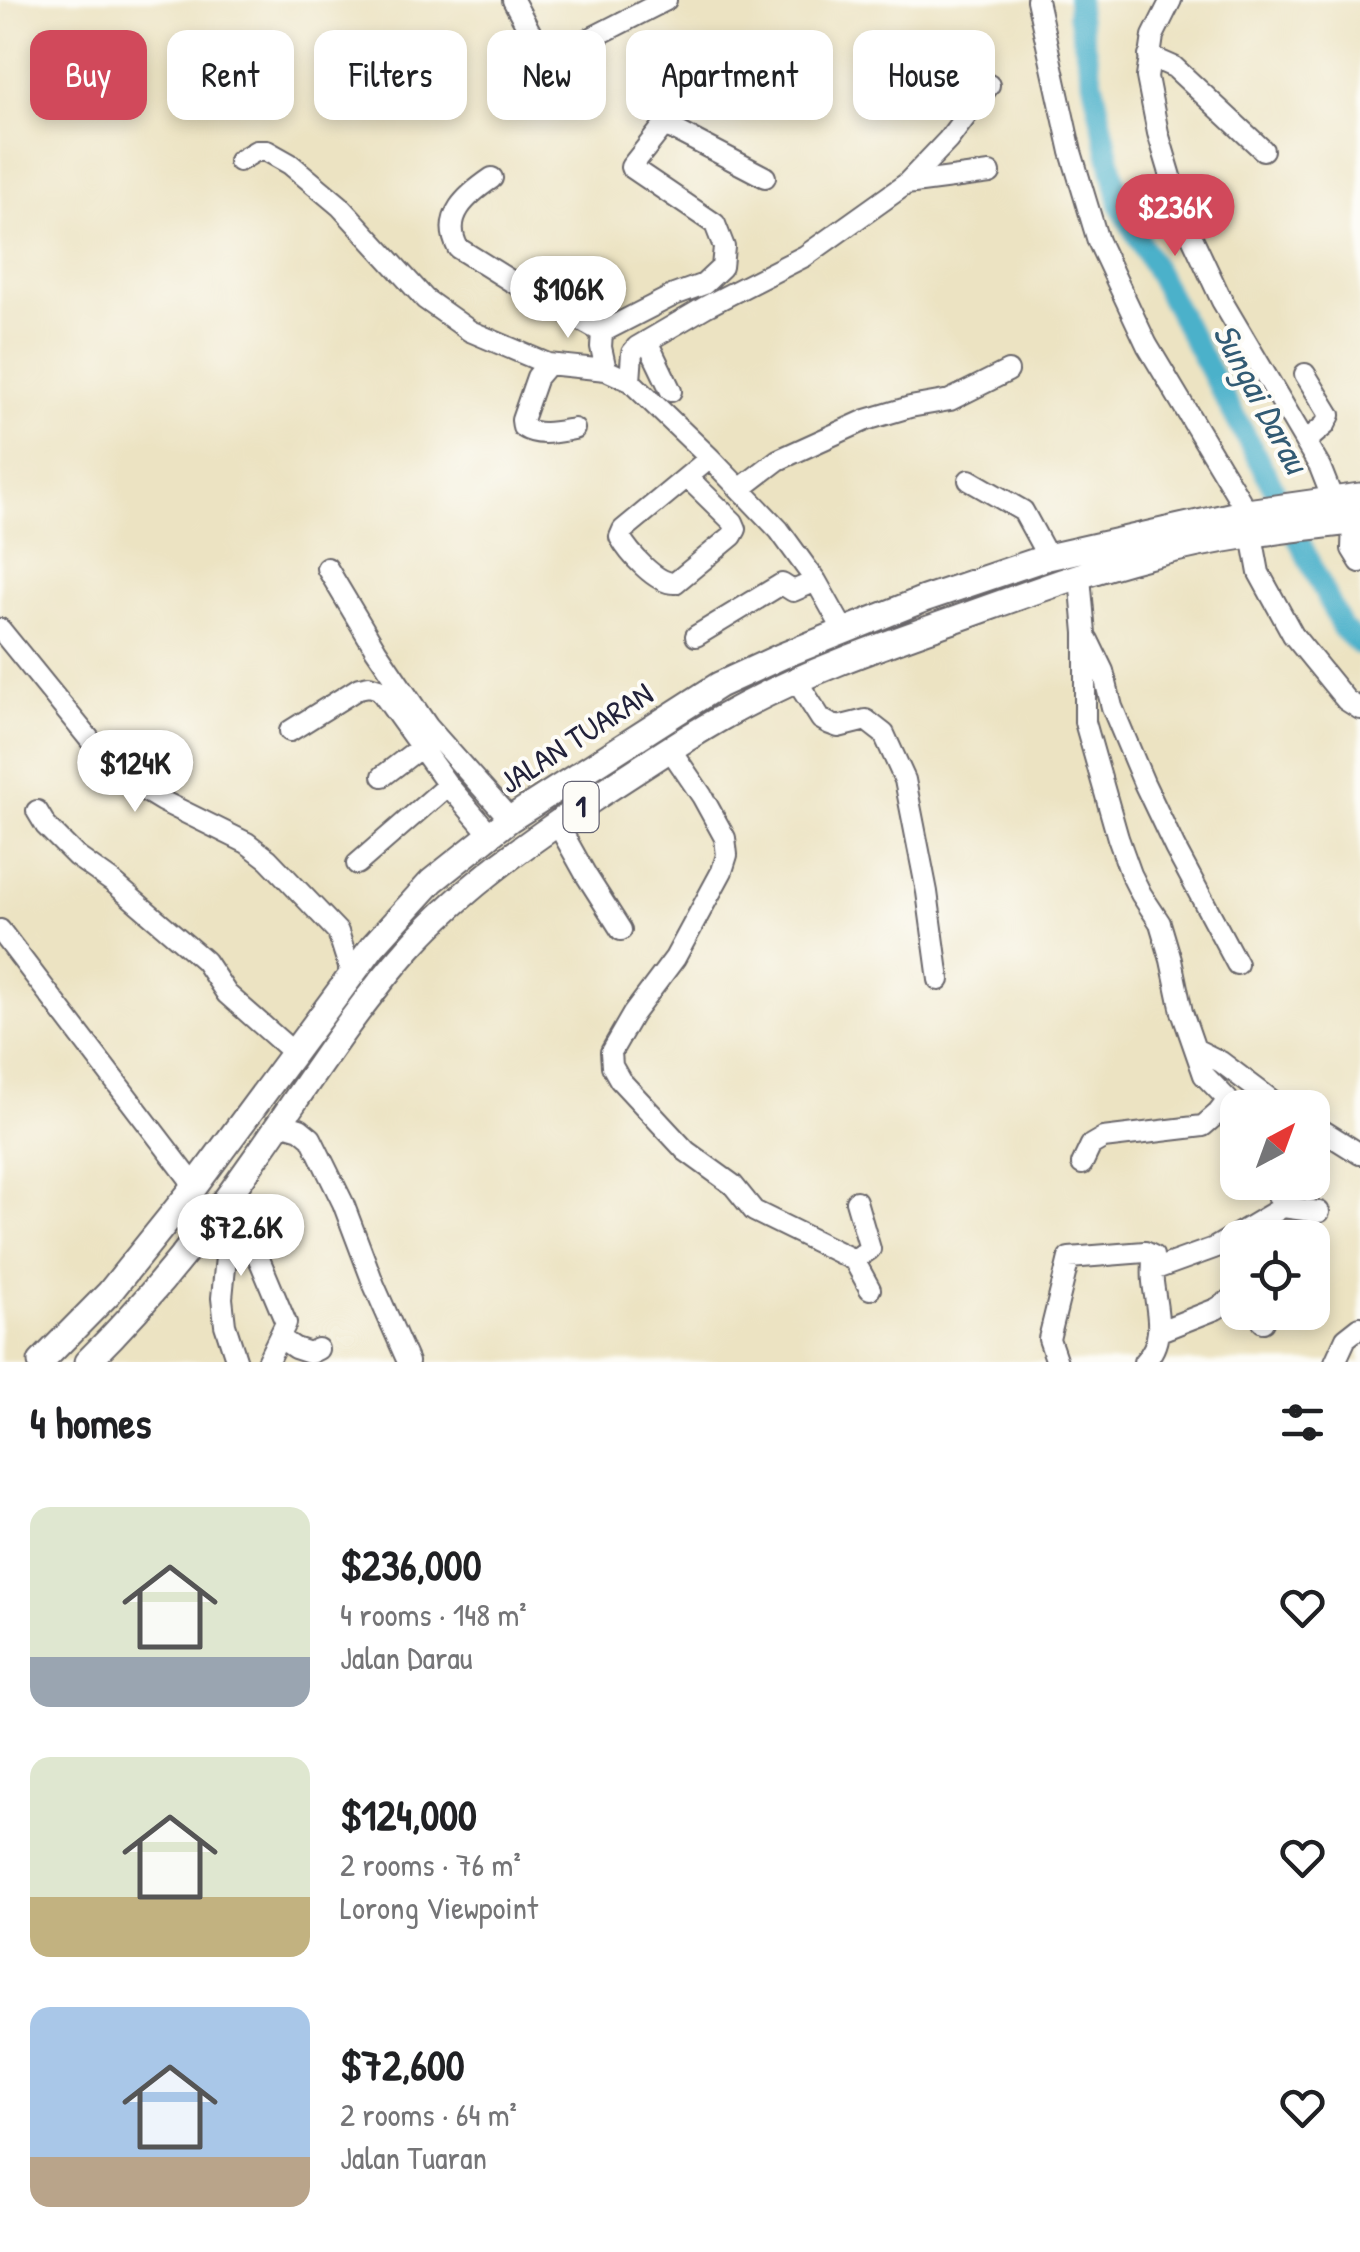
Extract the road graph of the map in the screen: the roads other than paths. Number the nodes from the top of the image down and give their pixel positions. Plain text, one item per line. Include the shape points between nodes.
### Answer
1 (513, 0) edge
2 (666, 0) edge
3 (1037, 0) edge
4 (1171, 0) edge
5 (1149, 56) junction
6 (963, 120) edge
7 (1263, 150) dead end
8 (239, 161) dead end
9 (990, 172) dead end
10 (765, 177) dead end
11 (492, 178) dead end
12 (906, 184) junction
13 (602, 332) junction
14 (646, 341) junction
15 (548, 364) junction
16 (606, 370) junction
17 (1008, 371) dead end
18 (1305, 374) dead end
19 (630, 381) junction
20 (672, 391) dead end
21 (574, 429) dead end
22 (1305, 442) junction
23 (710, 458) junction
24 (688, 477) junction
25 (969, 480) dead end
26 (740, 490) junction
27 (1360, 496) edge
28 (1343, 514) edge
29 (1259, 522) junction
30 (1048, 557) junction
31 (1360, 562) edge
32 (327, 568) dead end
33 (1080, 577) junction
34 (816, 581) junction
35 (1038, 590) junction
36 (0, 628) edge
37 (844, 630) junction
38 (1085, 633) junction
39 (696, 636) dead end
40 (782, 656) junction
41 (796, 680) junction
42 (1360, 709) edge
43 (290, 731) dead end
44 (421, 746) junction
45 (670, 749) junction
46 (383, 776) dead end
47 (448, 785) junction
48 (37, 811) dead end
49 (557, 823) junction
50 (500, 826) junction
51 (357, 864) dead end
52 (0, 930) edge
53 (621, 930) dead end
54 (338, 932) junction
55 (373, 946) junction
56 (1237, 964) dead end
57 (351, 973) junction
58 (939, 980) dead end
59 (1195, 1049) junction
60 (295, 1054) junction
61 (1258, 1090) edge
62 (1220, 1092) edge
63 (1220, 1112) edge
64 (280, 1123) junction
65 (1330, 1135) edge
66 (1360, 1154) edge
67 (1082, 1164) dead end
68 (195, 1186) junction
69 (231, 1192) junction
70 (1280, 1200) edge
71 (856, 1201) dead end
72 (1283, 1207) junction
73 (1320, 1212) dead end
74 (1266, 1220) edge
75 (208, 1222) junction
76 (1220, 1245) edge
77 (854, 1260) junction
78 (1153, 1270) junction
79 (870, 1290) dead end
80 (1220, 1306) edge
81 (1360, 1326) edge
82 (1160, 1331) junction
83 (280, 1338) junction
84 (318, 1350) dead end
85 (41, 1362) edge
86 (87, 1362) edge
87 (237, 1362) edge
88 (267, 1362) edge
89 (408, 1362) edge
90 (1057, 1362) edge
91 (1144, 1362) edge
92 (1335, 1362) edge

1 - 2 street via 548,54
3 - 29 street via 1098,241 1147,345
4 - 5 street
5 - 7 street via 1174,67
5 - 22 street via 1150,100 1184,220 1222,301
6 - 12 street
8 - 15 street via 267,151 290,164 340,206 424,299 470,330
9 - 12 street
10 - 13 street via 673,129 661,129 632,167 715,224 724,247 722,267 704,284
11 - 13 street via 467,195 453,216 458,248
12 - 14 street via 805,256
13 - 16 street
14 - 19 street via 632,353
14 - 20 street
15 - 16 street
15 - 21 street via 537,377 522,426 540,433
16 - 19 street
17 - 26 street via 950,400 866,420 778,460
18 - 22 street via 1330,415
19 - 23 street
22 - 28 street
23 - 24 street
23 - 26 street
24 - 24 street via 620,537 669,585 736,530
25 - 30 street via 1022,511
26 - 34 street
27 - 28 main road, JALAN TUARAN / 1
28 - 29 main road, JALAN TUARAN / 1
28 - 31 street
29 - 30 main road, JALAN TUARAN / 1
29 - 33 main road, JALAN TUARAN / 1
29 - 42 street via 1260,574 1293,636
30 - 37 main road, JALAN TUARAN / 1
32 - 50 street
33 - 35 main road, JALAN TUARAN / 1
33 - 38 street
34 - 37 street
34 - 39 street via 792,591 782,584
35 - 40 main road via 1032,578 1021,580 813,655
35 - 41 main road, JALAN TUARAN / 1
36 - 54 street via 124,778 256,848
37 - 40 main road, JALAN TUARAN / 1
38 - 56 street via 1144,782
38 - 59 street via 1085,722 1118,838 1160,923
40 - 50 main road, JALAN TUARAN / 1 via 703,695
41 - 45 main road, JALAN TUARAN / 1
41 - 58 street via 821,719 838,727 866,720 884,734 905,780
43 - 44 street via 369,686 379,689
44 - 46 street
44 - 47 street
45 - 49 main road, JALAN TUARAN / 1
45 - 77 street via 725,838 726,855 675,958 611,1052 612,1066 686,1150 733,1185 754,1211
47 - 50 street
47 - 51 street
48 - 60 street via 76,856 205,961 227,994
49 - 53 street
49 - 64 main road, JALAN TUARAN / 1 via 471,887 412,945
50 - 55 main road, JALAN TUARAN / 1 via 432,881
52 - 68 street
54 - 55 street
54 - 57 street
55 - 57 main road, JALAN TUARAN / 1
57 - 60 main road, JALAN TUARAN / 1
59 - 61 street
59 - 62 street via 1204,1075
60 - 68 main road, JALAN TUARAN / 1
63 - 67 street via 1204,1126 1103,1138 1090,1144
64 - 69 main road, JALAN TUARAN / 1
64 - 89 street via 311,1138
65 - 66 street
68 - 85 main road, JALAN TUARAN / 1 via 109,1293
69 - 75 main road, JALAN TUARAN / 1
69 - 83 street via 286,1323
70 - 72 street
71 - 77 street via 870,1249
72 - 73 street
72 - 74 street
75 - 86 main road, JALAN TUARAN / 1
75 - 87 street via 227,1247 222,1298
76 - 78 street
77 - 79 street
78 - 82 street
78 - 90 street via 1153,1256 1145,1252 1069,1258 1048,1339
80 - 82 street
81 - 92 street
82 - 91 street
83 - 84 street via 310,1353
83 - 88 street

